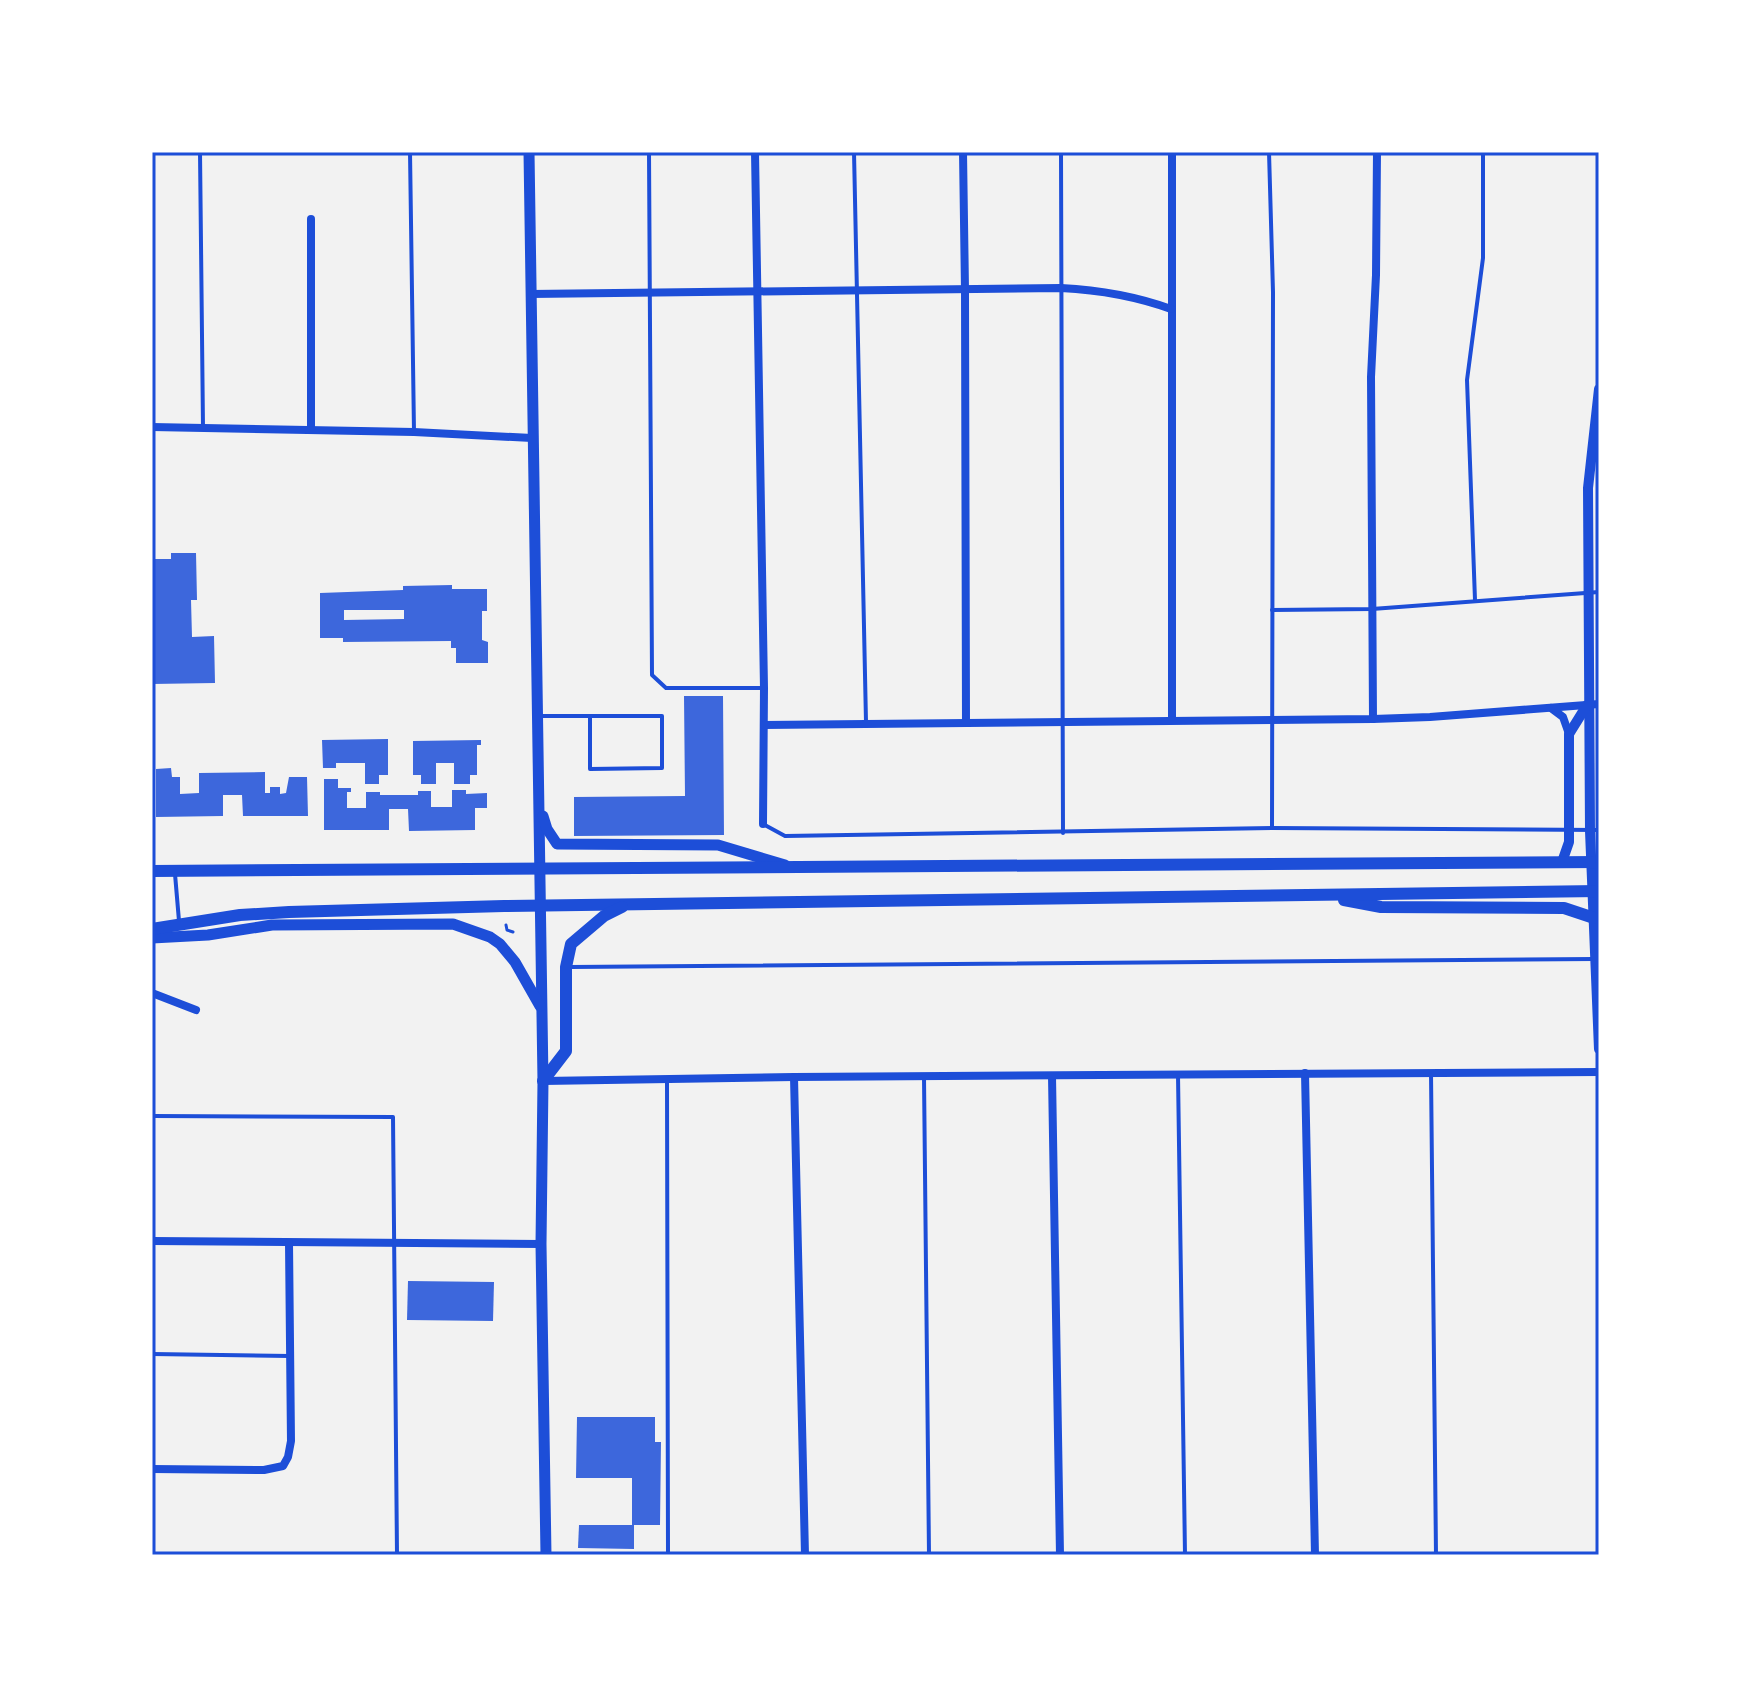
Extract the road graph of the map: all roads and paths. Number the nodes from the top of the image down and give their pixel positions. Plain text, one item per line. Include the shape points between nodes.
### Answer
1 (200, 152) edge
2 (410, 152) edge
3 (529, 152) edge
4 (649, 152) edge
5 (755, 152) edge
6 (854, 152) edge
7 (963, 152) edge
8 (1061, 152) edge
9 (1172, 152) edge
10 (1269, 152) edge
11 (1377, 152) edge
12 (1483, 152) edge
13 (311, 219) dead end
14 (1061, 288) junction
15 (757, 290) junction
16 (965, 290) junction
17 (650, 292) junction
18 (856, 292) junction
19 (530, 294) junction
20 (1171, 309) junction
21 (1599, 389) edge
22 (152, 427) edge
23 (203, 427) junction
24 (311, 429) junction
25 (414, 432) junction
26 (532, 438) junction
27 (1593, 593) edge
28 (1475, 600) junction
29 (1372, 609) junction
30 (1272, 610) junction
31 (764, 688) junction
32 (1593, 704) edge
33 (1550, 708) junction
34 (537, 716) junction
35 (590, 716) junction
36 (1373, 719) junction
37 (1172, 720) junction
38 (1272, 720) junction
39 (866, 722) junction
40 (966, 722) junction
41 (1063, 722) junction
42 (764, 725) junction
43 (1569, 734) junction
44 (538, 799) junction
45 (763, 824) joint
46 (1272, 828) junction
47 (1569, 830) junction
48 (1594, 830) edge
49 (1063, 833) junction
50 (1562, 862) junction
51 (1595, 862) edge
52 (789, 866) junction
53 (539, 867) junction
54 (152, 871) edge
55 (175, 871) junction
56 (1596, 891) edge
57 (1321, 895) junction
58 (540, 905) junction
59 (626, 905) junction
60 (1594, 918) junction
61 (179, 924) junction
62 (506, 925) dead end
63 (152, 929) edge
64 (513, 932) dead end
65 (152, 938) edge
66 (1596, 959) junction
67 (566, 967) junction
68 (1598, 974) edge
69 (152, 993) edge
70 (541, 1008) junction
71 (196, 1010) dead end
72 (1599, 1049) edge
73 (1599, 1072) edge
74 (1305, 1073) junction
75 (1431, 1073) junction
76 (1178, 1075) junction
77 (924, 1076) junction
78 (1052, 1076) junction
79 (794, 1077) junction
80 (667, 1078) junction
81 (543, 1081) junction
82 (152, 1116) edge
83 (152, 1241) edge
84 (289, 1243) junction
85 (396, 1244) junction
86 (541, 1244) junction
87 (152, 1354) edge
88 (290, 1356) junction
89 (152, 1469) edge
90 (397, 1555) edge
91 (546, 1555) edge
92 (668, 1555) edge
93 (805, 1555) edge
94 (929, 1555) edge
95 (1060, 1555) edge
96 (1185, 1555) edge
97 (1315, 1555) edge
98 (1436, 1555) edge

1 - 23 lane
2 - 25 lane
3 - 19 main road
4 - 17 lane
5 - 15 street
6 - 18 lane
7 - 16 street
8 - 14 lane
9 - 20 street
10 - 30 lane
11 - 29 street
12 - 28 lane via 1483,258 1467,380
13 - 24 street
14 - 16 street
14 - 20 street via 1114,293
14 - 41 lane
15 - 17 street
15 - 18 street
15 - 31 street
16 - 18 street
16 - 40 street
17 - 19 street
17 - 31 lane via 652,675 666,688
18 - 39 lane
19 - 26 main road
20 - 37 street
21 - 27 street via 1589,463
22 - 23 street
23 - 24 street
24 - 25 street
25 - 26 street
26 - 34 main road
27 - 28 lane
27 - 32 street
28 - 29 lane
29 - 30 lane
29 - 36 street
30 - 38 lane
31 - 42 street
32 - 33 street
32 - 43 street
32 - 48 street
33 - 36 street
33 - 43 street via 1563,717
34 - 35 lane
34 - 44 main road
35 - 35 lane via 662,716 662,768 590,769
36 - 38 street
37 - 38 street
37 - 41 street
38 - 46 lane
39 - 40 street
39 - 42 street
40 - 41 street
41 - 49 lane
42 - 45 street
43 - 47 street
44 - 52 main road via 557,844 718,845
44 - 53 main road
45 - 49 lane via 785,836
46 - 47 lane
46 - 49 lane
47 - 48 lane
47 - 50 street
48 - 51 street
50 - 51 main road
50 - 52 main road
51 - 56 street
52 - 53 main road
53 - 55 main road
53 - 58 main road
54 - 55 main road
55 - 61 lane
56 - 57 main road
56 - 60 street
57 - 59 main road
57 - 60 main road via 1381,907 1564,908
58 - 59 main road
58 - 61 main road via 289,912
58 - 70 main road
59 - 67 main road via 571,944
60 - 66 street
61 - 63 main road
62 - 64 path
65 - 70 main road via 272,925 453,924 500,944
66 - 67 lane
66 - 68 street
67 - 81 main road via 566,1051
68 - 72 street
69 - 71 street
70 - 81 main road
73 - 75 street
74 - 75 street
74 - 76 street
74 - 97 street
75 - 98 lane
76 - 78 street
76 - 96 lane
77 - 78 street
77 - 79 street
77 - 94 lane
78 - 95 street
79 - 80 street
79 - 93 street
80 - 81 street
80 - 92 lane
81 - 86 main road
82 - 85 lane via 393,1117
83 - 84 street
84 - 85 street
84 - 88 street
85 - 86 street
85 - 90 lane
86 - 91 main road
87 - 88 lane
88 - 89 street via 291,1441 283,1466

